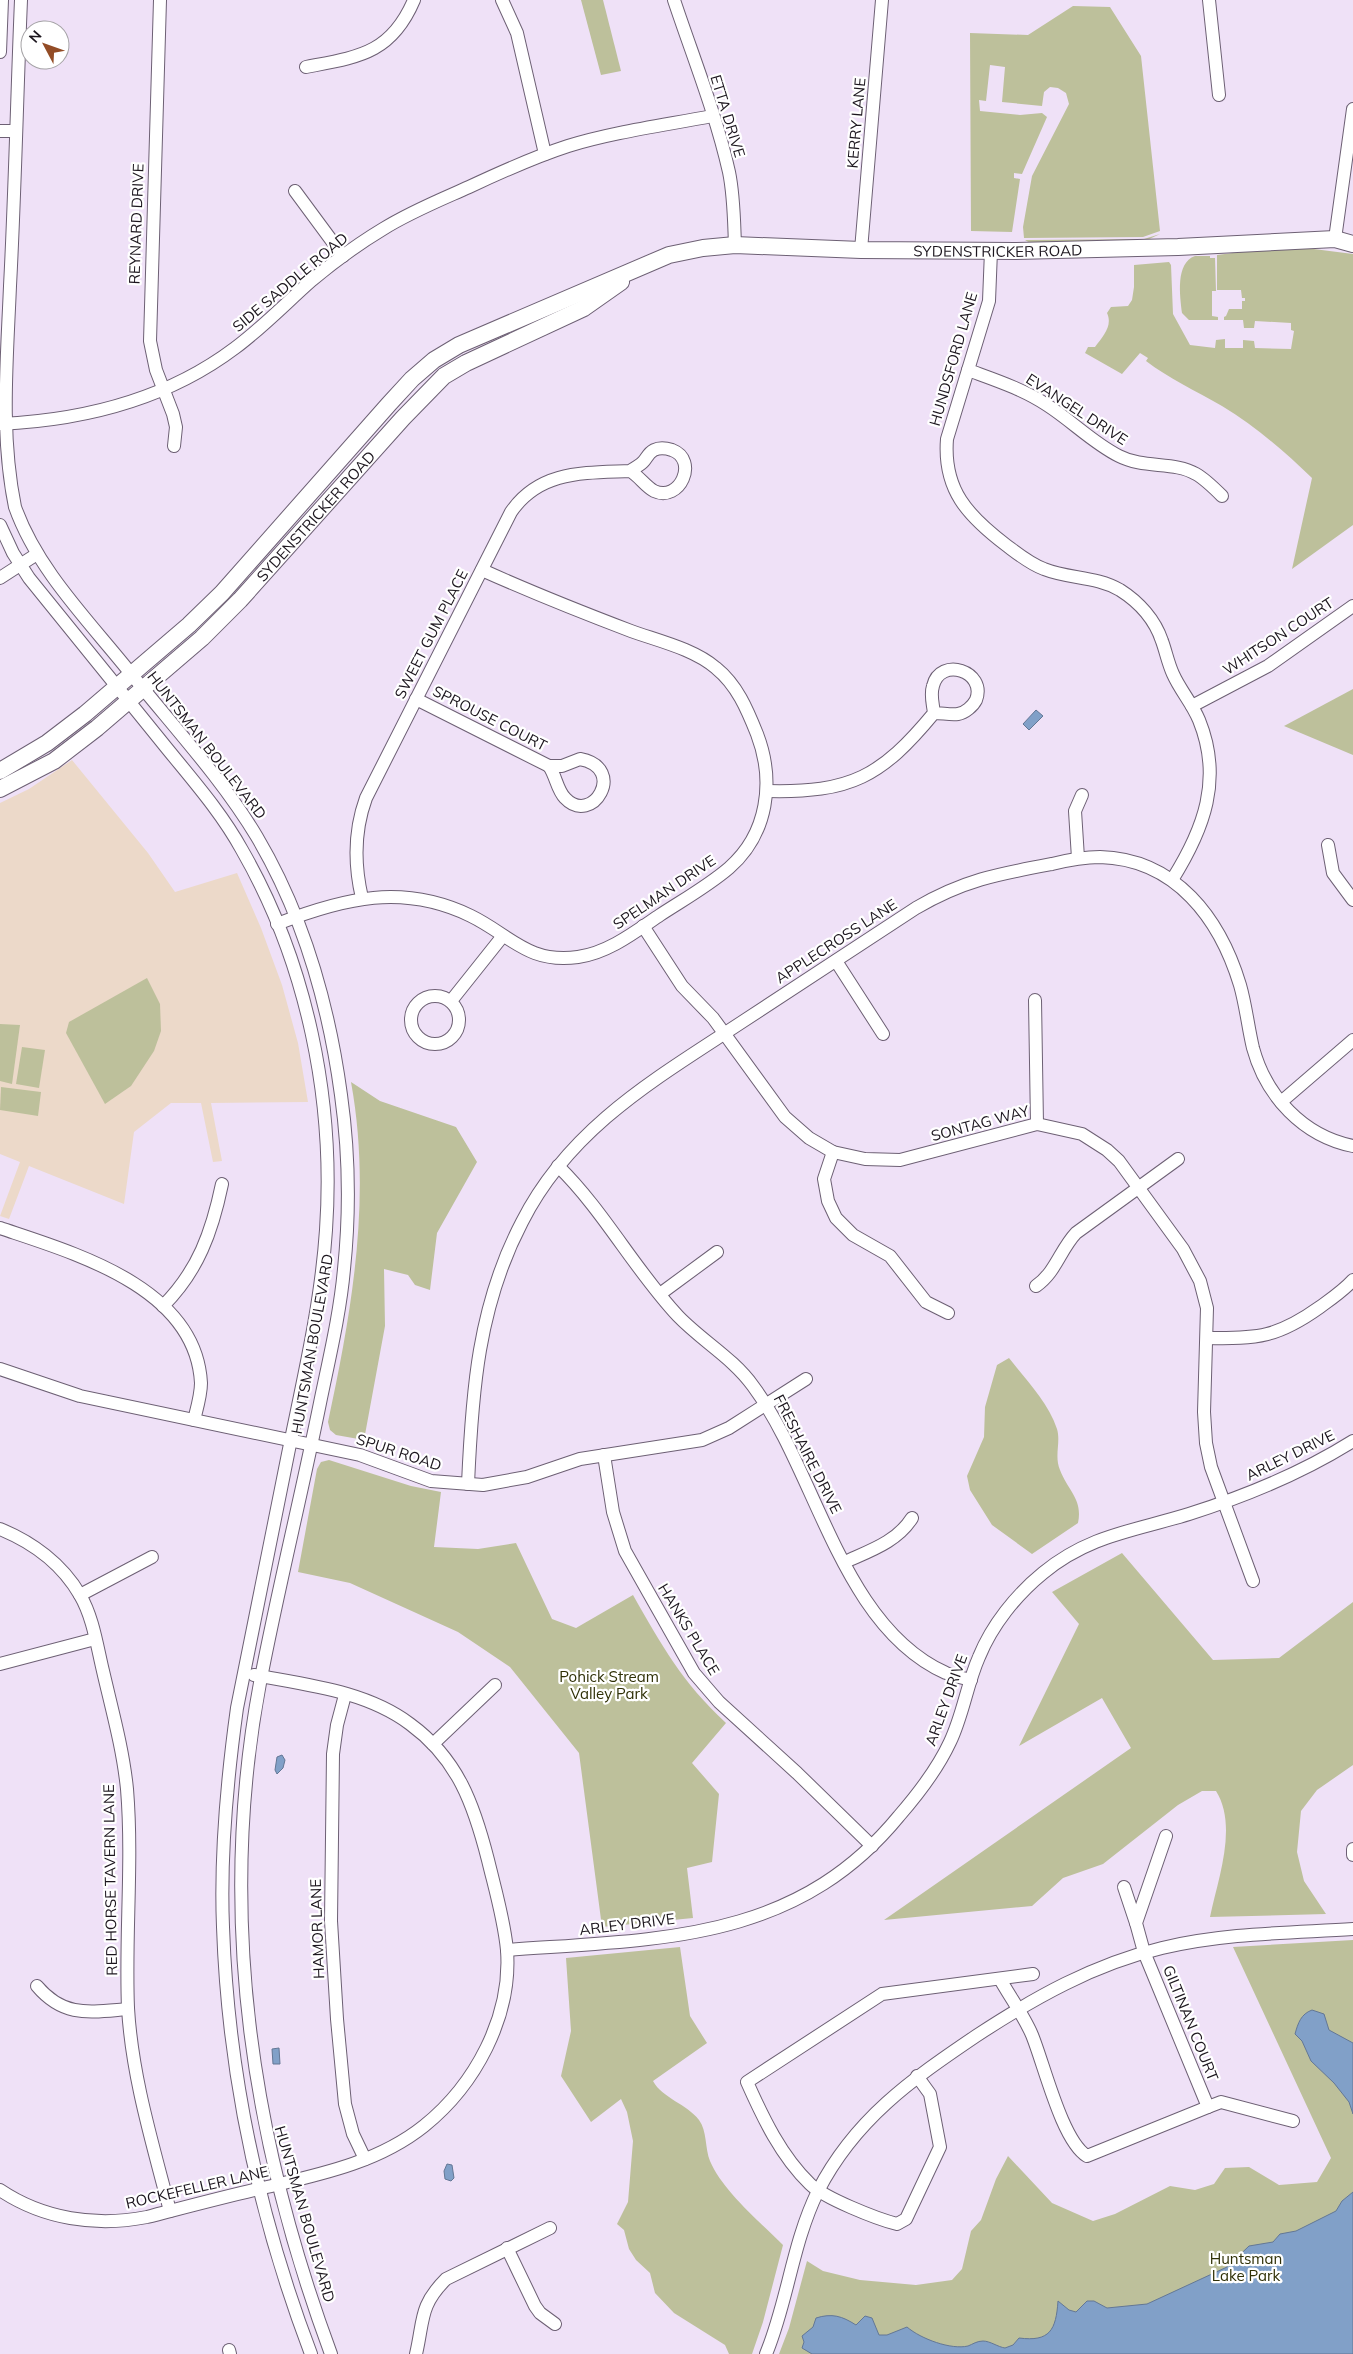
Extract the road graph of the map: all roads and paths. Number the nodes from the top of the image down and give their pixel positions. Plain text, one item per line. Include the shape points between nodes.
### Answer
1 (2, 0) edge
2 (21, 0) edge
3 (160, 0) edge
4 (414, 0) edge
5 (502, 0) edge
6 (674, 0) edge
7 (882, 0) edge
8 (1209, 0) edge
9 (0, 52) edge
10 (306, 67) dead end
11 (1219, 96) dead end
12 (1353, 108) edge
13 (712, 116) junction
14 (0, 131) edge
15 (16, 131) junction
16 (545, 154) junction
17 (295, 192) dead end
18 (1335, 239) junction
19 (1353, 244) edge
20 (735, 245) junction
21 (861, 250) junction
22 (991, 251) junction
23 (343, 256) junction
24 (643, 266) junction
25 (968, 370) junction
26 (163, 389) junction
27 (0, 424) edge
28 (174, 446) dead end
29 (630, 471) dead end
30 (1222, 496) dead end
31 (0, 525) edge
32 (37, 554) junction
33 (20, 566) junction
34 (482, 570) junction
35 (0, 578) edge
36 (1353, 606) edge
37 (132, 675) junction
38 (117, 687) junction
39 (143, 689) junction
40 (416, 699) junction
41 (129, 701) junction
42 (1192, 706) junction
43 (934, 713) dead end
44 (549, 766) junction
45 (0, 771) edge
46 (0, 789) edge
47 (768, 790) junction
48 (1082, 796) dead end
49 (1328, 845) dead end
50 (1078, 858) junction
51 (1172, 880) junction
52 (362, 898) junction
53 (1353, 900) edge
54 (295, 918) junction
55 (277, 924) junction
56 (643, 926) junction
57 (502, 937) junction
58 (836, 961) junction
59 (1035, 1000) dead end
60 (450, 1001) dead end
61 (725, 1034) junction
62 (883, 1034) dead end
63 (1353, 1040) edge
64 (1281, 1102) junction
65 (1037, 1124) junction
66 (1353, 1146) edge
67 (833, 1152) junction
68 (1178, 1159) dead end
69 (558, 1166) junction
70 (222, 1184) dead end
71 (1138, 1188) junction
72 (0, 1228) edge
73 (717, 1252) dead end
74 (1353, 1280) edge
75 (1036, 1286) dead end
76 (660, 1294) junction
77 (163, 1306) junction
78 (948, 1313) dead end
79 (1207, 1338) junction
80 (0, 1369) edge
81 (806, 1378) dead end
82 (766, 1405) junction
83 (194, 1420) junction
84 (291, 1440) junction
85 (1353, 1441) edge
86 (311, 1445) junction
87 (604, 1455) junction
88 (468, 1484) junction
89 (1224, 1502) junction
90 (912, 1518) dead end
91 (0, 1529) edge
92 (152, 1557) dead end
93 (844, 1562) junction
94 (1253, 1582) dead end
95 (80, 1595) junction
96 (95, 1639) junction
97 (0, 1664) edge
98 (244, 1673) junction
99 (262, 1676) junction
100 (971, 1680) junction
101 (495, 1685) dead end
102 (345, 1695) junction
103 (433, 1744) junction
104 (1166, 1836) dead end
105 (872, 1846) junction
106 (1353, 1849) edge
107 (1353, 1855) edge
108 (1124, 1887) dead end
109 (1136, 1923) junction
110 (1353, 1928) edge
111 (507, 1950) junction
112 (1144, 1952) junction
113 (1033, 1974) dead end
114 (1000, 1978) junction
115 (37, 1986) dead end
116 (128, 2009) junction
117 (1017, 2009) junction
118 (917, 2076) junction
119 (1208, 2107) junction
120 (1293, 2121) dead end
121 (365, 2159) junction
122 (278, 2185) junction
123 (260, 2189) junction
124 (0, 2190) edge
125 (819, 2190) junction
126 (170, 2211) junction
127 (550, 2228) dead end
128 (507, 2248) junction
129 (555, 2324) dead end
130 (311, 2354) edge
131 (331, 2354) edge
132 (416, 2354) edge
133 (766, 2354) edge

1 - 9 street
2 - 15 street, HUNTSMAN BOULEVARD
3 - 26 street, REYNARD DRIVE via 149,324 153,359
4 - 10 street via 400,27 378,47 358,56
5 - 16 street via 518,33
6 - 13 street, ETTA DRIVE
7 - 21 street, KERRY LANE
8 - 11 street
12 - 18 street
13 - 16 street, SIDE SADDLE ROAD via 581,142
13 - 20 street, ETTA DRIVE via 729,173
14 - 15 street
15 - 27 street, HUNTSMAN BOULEVARD via 10,304
16 - 23 street, SIDE SADDLE ROAD via 427,206 384,228
17 - 23 street
18 - 19 main road, SYDENSTRICKER ROAD
18 - 22 main road, SYDENSTRICKER ROAD via 1178,247
20 - 21 main road, SYDENSTRICKER ROAD
20 - 24 main road, SYDENSTRICKER ROAD via 669,255
21 - 22 main road, SYDENSTRICKER ROAD
22 - 25 street, HUNDSFORD LANE via 989,301
23 - 26 street, SIDE SADDLE ROAD via 235,348
24 - 37 main road, SYDENSTRICKER ROAD via 485,334 434,360 388,404 222,593
24 - 39 main road, SYDENSTRICKER ROAD via 584,308 444,376 402,418 240,600
25 - 30 street, EVANGEL DRIVE via 1027,393 1117,455 1140,464 1190,471
25 - 42 street, HUNDSFORD LANE via 949,427 946,450 950,479 963,506 986,529 1034,565 1056,573 1103,582 1134,600 1157,628 1172,673
26 - 27 street, SIDE SADDLE ROAD via 142,399 82,416
26 - 28 street, REYNARD DRIVE via 176,427
27 - 32 street, HUNTSMAN BOULEVARD via 8,485
29 - 34 street, SWEET GUM PLACE via 571,474 538,486 511,512
31 - 33 street, HUNTSMAN BOULEVARD
32 - 33 street
32 - 37 street, HUNTSMAN BOULEVARD
33 - 35 street
33 - 38 street, HUNTSMAN BOULEVARD
34 - 40 street, SWEET GUM PLACE
34 - 47 street, SPELMAN DRIVE via 714,666 737,690 751,719 765,757
36 - 42 street, WHITSON COURT via 1268,666
37 - 38 main road, SYDENSTRICKER ROAD
37 - 39 street, HUNTSMAN BOULEVARD
38 - 41 street, HUNTSMAN BOULEVARD
38 - 45 main road, SYDENSTRICKER ROAD via 47,743
39 - 41 main road, SYDENSTRICKER ROAD
39 - 54 street, HUNTSMAN BOULEVARD via 245,819 268,858
40 - 44 street, SPROUSE COURT
40 - 52 street, SWEET GUM PLACE via 361,812 356,846
41 - 46 main road, SYDENSTRICKER ROAD via 54,761
41 - 55 street, HUNTSMAN BOULEVARD via 230,830 252,866
42 - 51 street, HUNDSFORD LANE via 1208,752 1209,797 1198,836
43 - 47 street via 899,753 865,776 816,790
44 - 44 street via 580,760 594,764 603,775 600,795 584,806 572,804 561,793
47 - 56 street, SPELMAN DRIVE via 760,824 738,859 716,878
48 - 50 street via 1075,812
49 - 53 street via 1333,873
50 - 51 street, APPLECROSS LANE via 1125,860 1152,868
50 - 58 street, APPLECROSS LANE via 994,875 958,886 916,908
51 - 64 street, APPLECROSS LANE via 1202,908 1230,955 1241,987 1258,1065 1268,1086
52 - 54 street, SPELMAN DRIVE via 336,903
52 - 57 street, SPELMAN DRIVE via 387,896 433,902 471,916
54 - 55 street, SPELMAN DRIVE
54 - 86 street, HUNTSMAN BOULEVARD via 323,1001 336,1061 345,1130 348,1198 344,1275
55 - 84 street, HUNTSMAN BOULEVARD via 312,1034 324,1104 328,1169 320,1286
56 - 57 street, SPELMAN DRIVE via 604,950 577,958 544,956
56 - 61 street, SONTAG WAY via 682,986
57 - 60 street
58 - 61 street, APPLECROSS LANE
58 - 62 street
59 - 65 street
61 - 67 street, SONTAG WAY via 785,1117 809,1138
61 - 69 street, APPLECROSS LANE via 614,1109 582,1138
63 - 64 street
64 - 66 street, APPLECROSS LANE via 1313,1130
65 - 67 street, SONTAG WAY via 900,1160 865,1160
65 - 71 street, SONTAG WAY via 1071,1130 1094,1140 1119,1161
67 - 78 street via 824,1179 828,1201 836,1218 854,1235 890,1256 926,1302
68 - 71 street
69 - 76 street, FRESHAIRE DRIVE via 579,1186
69 - 88 street, APPLECROSS LANE via 522,1221 490,1302 475,1370
70 - 77 street via 212,1227 200,1258 179,1290
71 - 75 street via 1076,1233 1050,1274
71 - 79 street, SONTAG WAY via 1198,1274 1207,1308
72 - 77 street via 94,1262 134,1284
73 - 76 street
74 - 79 street via 1303,1319 1279,1332 1250,1338
76 - 82 street, FRESHAIRE DRIVE via 684,1322 740,1370
77 - 83 street via 188,1338 197,1360 201,1383
79 - 89 street, SONTAG WAY via 1206,1443
80 - 83 street, SPUR ROAD via 80,1396
81 - 82 street, SPUR ROAD
82 - 87 street, SPUR ROAD via 702,1440
82 - 93 street, FRESHAIRE DRIVE via 780,1427
83 - 84 street, SPUR ROAD
84 - 86 street, SPUR ROAD
84 - 98 street, HUNTSMAN BOULEVARD
85 - 89 street, ARLEY DRIVE via 1297,1472
86 - 88 street, SPUR ROAD via 360,1455 431,1481
86 - 99 street, HUNTSMAN BOULEVARD
87 - 88 street, SPUR ROAD via 569,1462 503,1483
87 - 105 street, HANKS PLACE via 613,1512 625,1551 694,1674 719,1702
89 - 94 street, SONTAG WAY
89 - 100 street, ARLEY DRIVE via 1112,1534 1054,1564 1026,1588 1002,1617 979,1657
90 - 93 street via 905,1530 894,1538
91 - 95 street, RED HORSE TAVERN LANE via 44,1554 65,1574
92 - 95 street
93 - 100 street, FRESHAIRE DRIVE via 860,1593 896,1636 938,1668
95 - 96 street, RED HORSE TAVERN LANE
96 - 97 street
96 - 116 street, RED HORSE TAVERN LANE via 117,1730 127,1790
98 - 99 street, ROCKEFELLER LANE
98 - 123 street, HUNTSMAN BOULEVARD via 229,1767 223,1926 234,2060 245,2128
99 - 102 street, ROCKEFELLER LANE
99 - 122 street, HUNTSMAN BOULEVARD via 248,1769 242,1844 241,1925 252,2058
100 - 105 street, ARLEY DRIVE via 951,1740 937,1766 925,1786
101 - 103 street
102 - 103 street, ROCKEFELLER LANE via 387,1709 410,1723
102 - 121 street, HAMOR LANE via 333,1754 331,1921 346,2110
103 - 111 street, ROCKEFELLER LANE via 453,1769 473,1806 498,1901
104 - 109 street
105 - 111 street, ARLEY DRIVE via 812,1892 737,1924 601,1944
106 - 107 street
108 - 109 street, GILTINAN COURT
109 - 112 street, GILTINAN COURT
110 - 112 street via 1234,1936
111 - 121 street, ROCKEFELLER LANE via 499,2016 470,2077 448,2105 422,2127 387,2150
112 - 117 street via 1079,1976
112 - 119 street, GILTINAN COURT
113 - 114 street
114 - 117 street
114 - 125 street via 882,1994 747,2082 764,2120 793,2164
115 - 116 street via 47,1998 68,2009 92,2012
116 - 126 street, RED HORSE TAVERN LANE via 141,2097
117 - 118 street
117 - 119 street via 1032,2033 1060,2114 1079,2151 1088,2156
118 - 125 street via 889,2098 863,2126
118 - 125 street via 930,2094 940,2147 906,2219 897,2224 876,2219
119 - 120 street via 1221,2102
121 - 122 street, ROCKEFELLER LANE
122 - 123 street, ROCKEFELLER LANE
122 - 131 street, HUNTSMAN BOULEVARD
123 - 126 street, ROCKEFELLER LANE
123 - 130 street, HUNTSMAN BOULEVARD
124 - 126 street, ROCKEFELLER LANE via 31,2207 87,2221 132,2220
125 - 133 street via 796,2245
127 - 128 street
128 - 129 street via 535,2306
128 - 132 street via 458,2272 436,2289 421,2319

